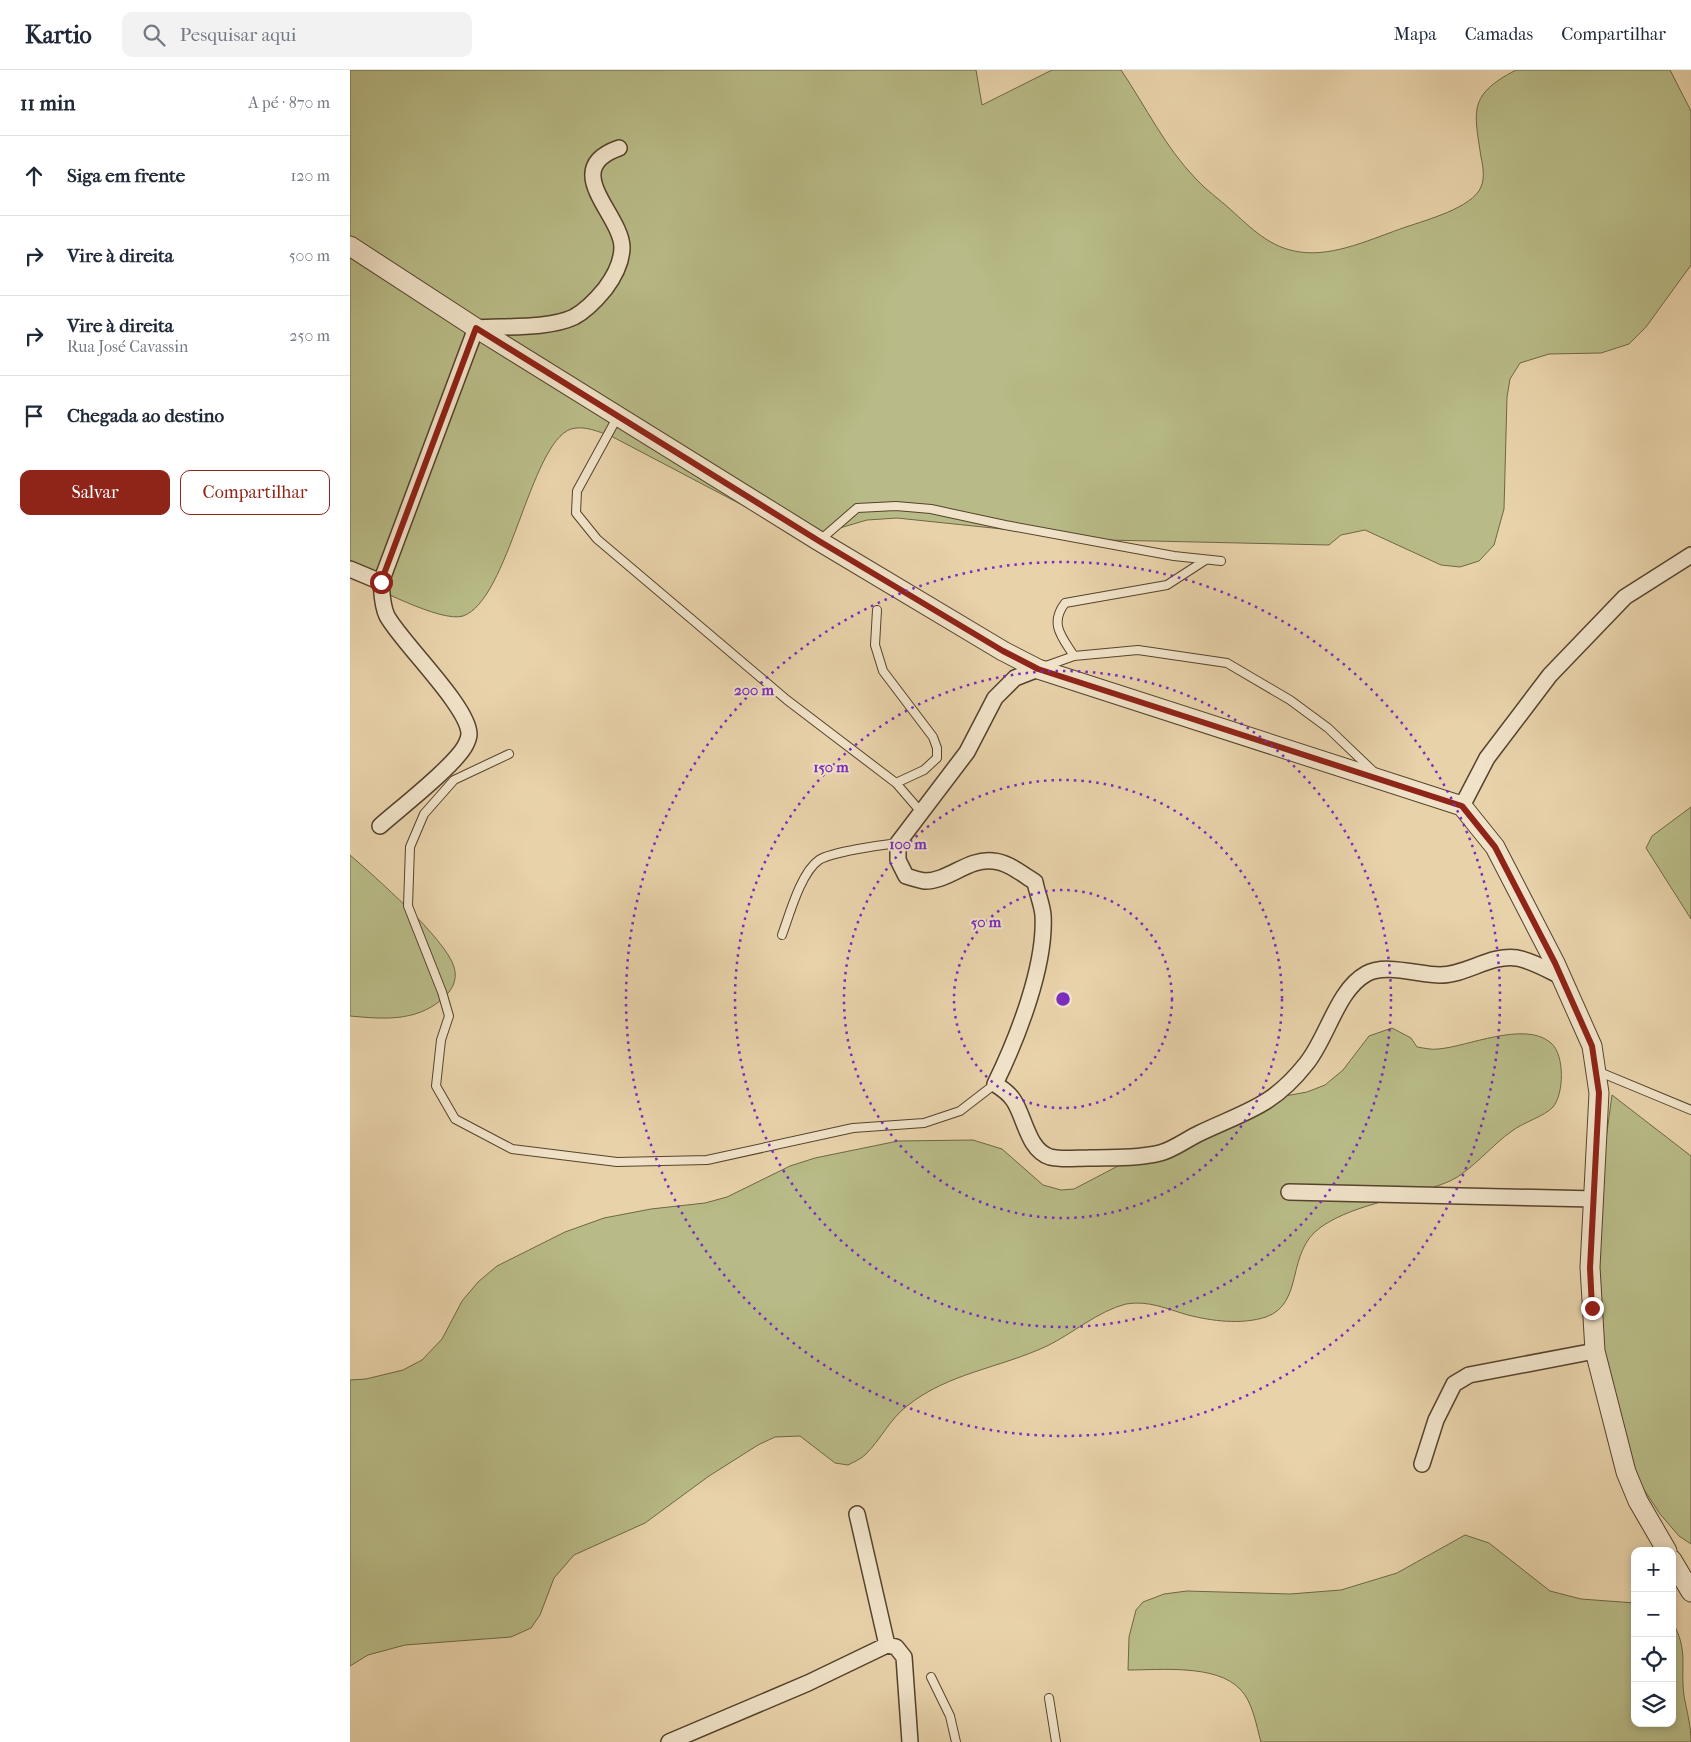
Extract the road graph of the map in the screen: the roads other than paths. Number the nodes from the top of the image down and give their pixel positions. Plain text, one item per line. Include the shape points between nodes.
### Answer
1 (619, 148) dead end
2 (350, 246) edge
3 (476, 328) junction
4 (618, 416) junction
5 (819, 541) junction
6 (1691, 555) edge
7 (1204, 560) junction
8 (1221, 560) dead end
9 (350, 569) edge
10 (381, 582) junction
11 (877, 610) dead end
12 (1074, 656) junction
13 (1038, 669) junction
14 (509, 754) dead end
15 (1383, 780) junction
16 (896, 783) junction
17 (1462, 806) junction
18 (921, 812) junction
19 (380, 826) dead end
20 (898, 842) junction
21 (782, 935) dead end
22 (1562, 978) junction
23 (1596, 1070) junction
24 (995, 1084) junction
25 (1691, 1110) edge
26 (1288, 1192) dead end
27 (1595, 1199) junction
28 (1595, 1351) junction
29 (1422, 1464) dead end
30 (857, 1514) dead end
31 (1665, 1547) edge
32 (1676, 1567) edge
33 (1691, 1592) edge
34 (887, 1645) junction
35 (931, 1677) dead end
36 (1049, 1698) dead end
37 (670, 1742) edge
38 (910, 1742) edge
39 (956, 1742) edge
40 (1056, 1742) edge

1 - 3 street via 599,161 593,174 595,192 614,221 622,247 619,264 596,300 574,317 550,323
2 - 3 street
3 - 4 street
3 - 10 street
4 - 5 street
4 - 16 lane via 577,491 576,513 597,539 787,700
5 - 7 lane via 857,508 896,506 932,509 1098,543
5 - 13 street
6 - 17 street via 1625,597 1550,675 1486,758
7 - 8 lane
7 - 12 lane via 1167,585 1064,603 1058,613 1058,632
9 - 10 street
10 - 19 street via 387,616 466,721 469,734 465,747 445,768
11 - 16 lane via 875,645 882,672 934,737 937,748 937,758 924,770
12 - 13 lane
12 - 15 lane via 1138,650 1227,663 1290,700 1328,728
13 - 15 street
13 - 18 street via 1014,678 995,698 967,752
14 - 24 lane via 454,780 424,814 410,847 408,906 449,1016 441,1040 436,1086 456,1119 512,1149 617,1162 707,1160 853,1128 924,1123 960,1111
15 - 17 street
16 - 18 lane
17 - 22 street via 1495,847
18 - 20 street
20 - 21 lane via 819,860 799,887
20 - 24 street via 898,860 906,876 926,881 973,863 993,860 1012,867 1035,882 1043,914 1041,953 1014,1044
22 - 23 street via 1592,1046
22 - 24 street via 1516,958 1491,960 1441,976 1381,970 1367,973 1346,994 1316,1049 1285,1089 1255,1110 1161,1153 1118,1158 1049,1156 1036,1146 1015,1102
23 - 25 lane
23 - 27 street via 1599,1093
26 - 27 street
27 - 28 street via 1590,1268
28 - 29 street via 1469,1375 1454,1384 1436,1420
28 - 31 street via 1626,1472 1638,1501
30 - 34 street
32 - 33 street
34 - 37 street
34 - 38 street via 896,1647 904,1657
35 - 39 lane via 950,1716
36 - 40 lane

